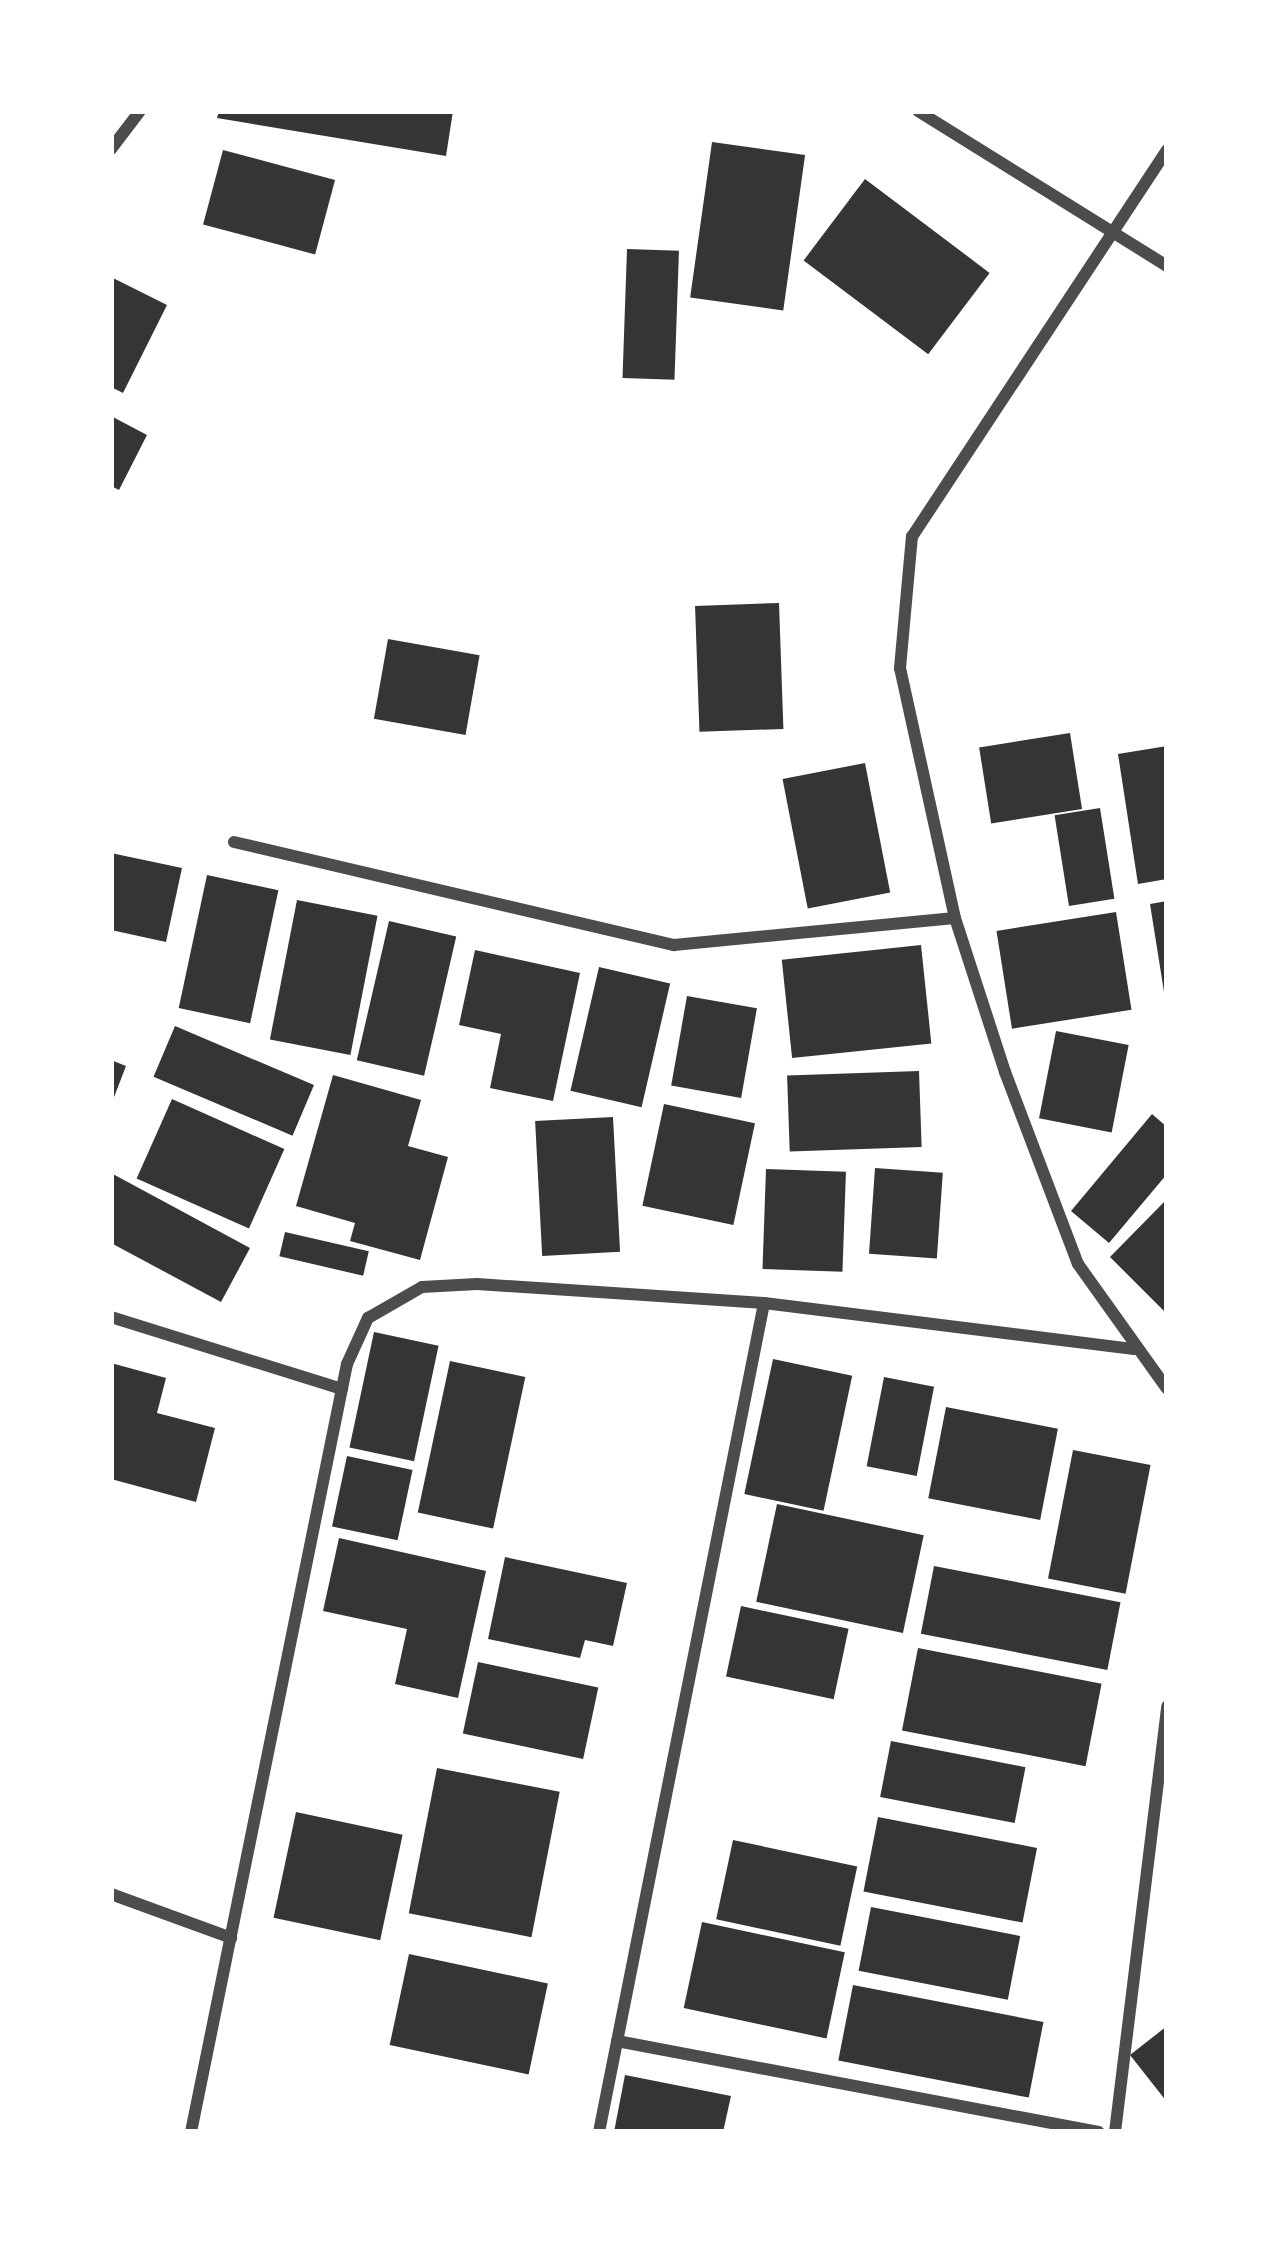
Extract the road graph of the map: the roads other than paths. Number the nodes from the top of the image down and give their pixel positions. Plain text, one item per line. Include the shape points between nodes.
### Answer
1 (140, 111) edge
2 (918, 111) edge
3 (111, 149) edge
4 (1167, 150) edge
5 (1114, 233) junction
6 (1167, 266) edge
7 (234, 842) dead end
8 (955, 918) junction
9 (764, 1303) junction
10 (111, 1317) edge
11 (1134, 1349) junction
12 (342, 1389) junction
13 (1167, 1389) edge
14 (1167, 1706) edge
15 (111, 1894) edge
16 (232, 1938) junction
17 (617, 2041) junction
18 (191, 2132) edge
19 (599, 2132) edge
20 (1098, 2132) edge
21 (1114, 2132) edge

1 - 3 street
2 - 5 street
4 - 5 street
5 - 6 street
5 - 8 street via 944,476 912,536 900,668
7 - 8 street via 674,945
8 - 11 street via 1078,1264
9 - 11 street
9 - 12 street via 422,1287 368,1318
9 - 17 street
10 - 12 street
11 - 13 street
12 - 16 street
14 - 21 street
15 - 16 street
16 - 18 street
17 - 19 street
17 - 20 street via 1047,2116

